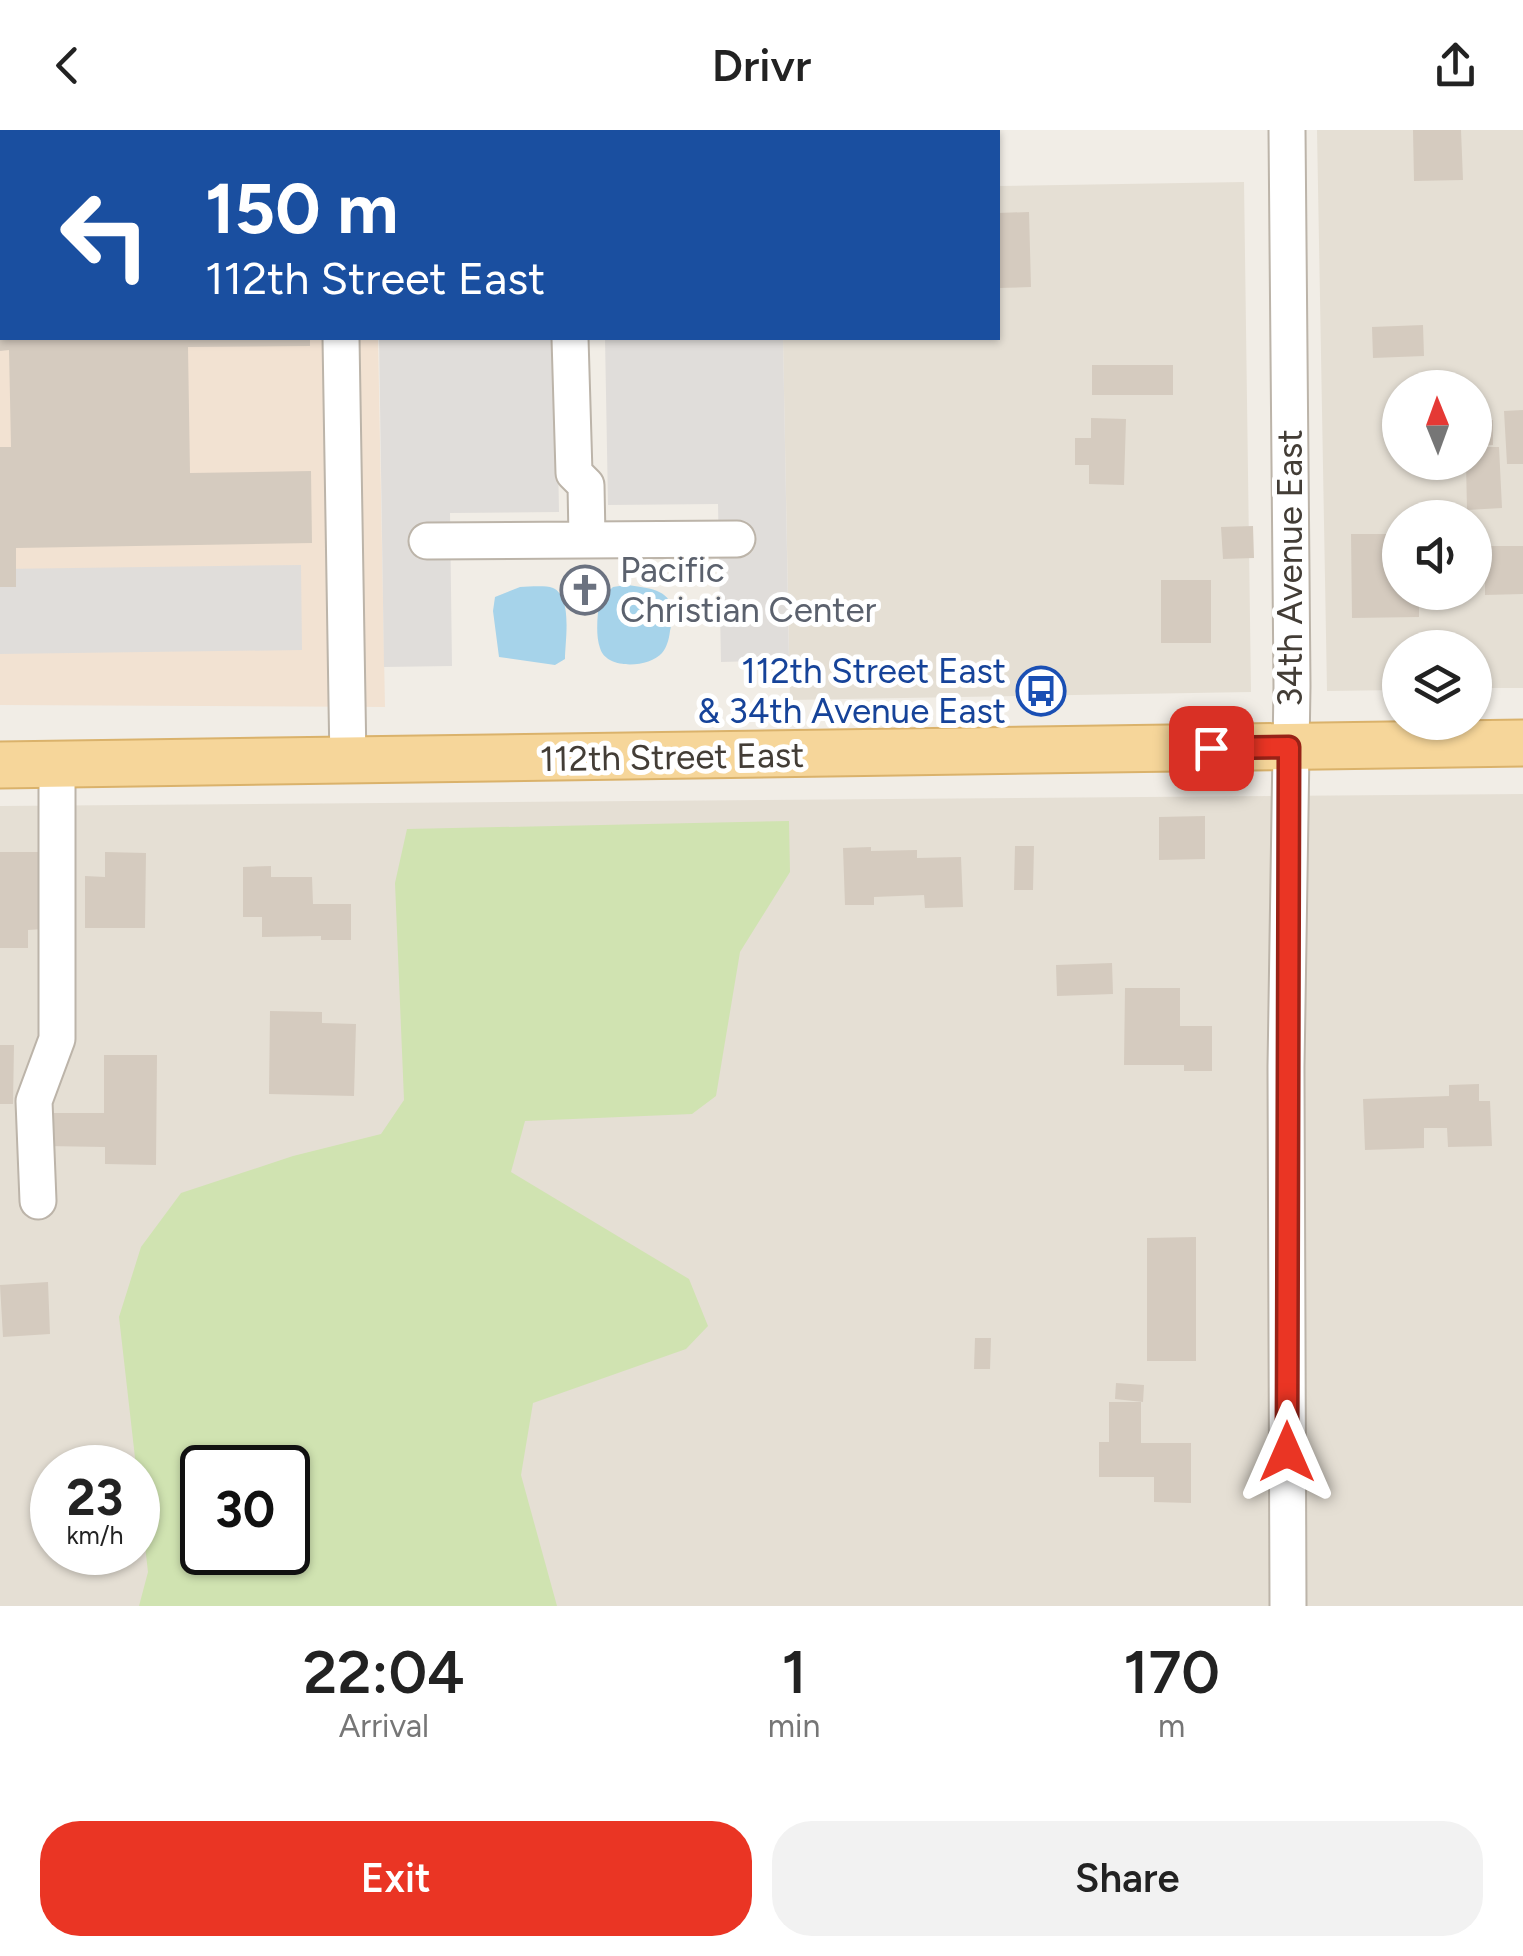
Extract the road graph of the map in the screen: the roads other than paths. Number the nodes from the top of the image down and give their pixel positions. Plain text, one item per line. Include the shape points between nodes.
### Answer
1 (1287, 130) edge
2 (341, 340) edge
3 (570, 340) edge
4 (594, 340) edge
5 (586, 485) junction
6 (588, 538) junction
7 (737, 538) dead end
8 (427, 542) dead end
9 (1523, 743) edge
10 (1289, 747) junction
11 (348, 762) junction
12 (0, 765) edge
13 (58, 765) junction
14 (38, 1201) dead end
15 (1288, 1606) edge

1 - 10 street, 34th Avenue East
2 - 11 street
3 - 5 street via 574,473
4 - 5 street via 598,472
5 - 6 street
6 - 7 street
6 - 8 street
9 - 10 main road, 112th Street East
10 - 11 main road, 112th Street East
10 - 15 street, 34th Avenue East
11 - 13 main road, 112th Street East
12 - 13 main road, 112th Street East
13 - 14 street via 57,1039 34,1100

